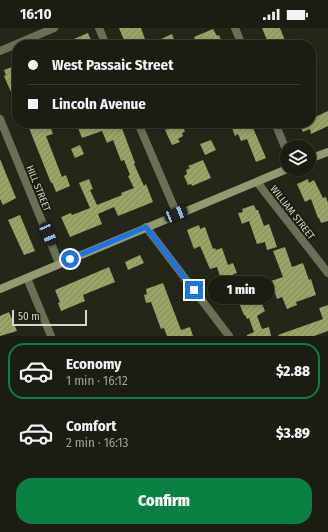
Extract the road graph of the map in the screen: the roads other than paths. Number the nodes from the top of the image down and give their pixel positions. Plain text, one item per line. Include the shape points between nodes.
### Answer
1 (54, 28) edge
2 (99, 28) edge
3 (235, 28) edge
4 (26, 40) edge
5 (104, 40) edge
6 (240, 40) edge
7 (12, 46) edge
8 (0, 51) edge
9 (0, 120) edge
10 (140, 128) edge
11 (277, 128) edge
12 (282, 140) edge
13 (328, 152) edge
14 (316, 156) edge
15 (280, 172) edge
16 (257, 182) junction
17 (176, 214) junction
18 (146, 227) junction
19 (59, 263) junction
20 (328, 273) edge
21 (27, 278) junction
22 (0, 289) edge
23 (52, 336) edge
24 (229, 336) edge

1 - 4 street
2 - 5 street
3 - 6 street
7 - 8 street
9 - 19 street, HILL STREET
10 - 17 street
11 - 12 street
13 - 14 main road
15 - 16 main road
16 - 17 main road
16 - 20 street, WILLIAM STREET
17 - 18 main road
18 - 19 main road
18 - 24 street
19 - 21 main road
21 - 22 main road
21 - 23 street

